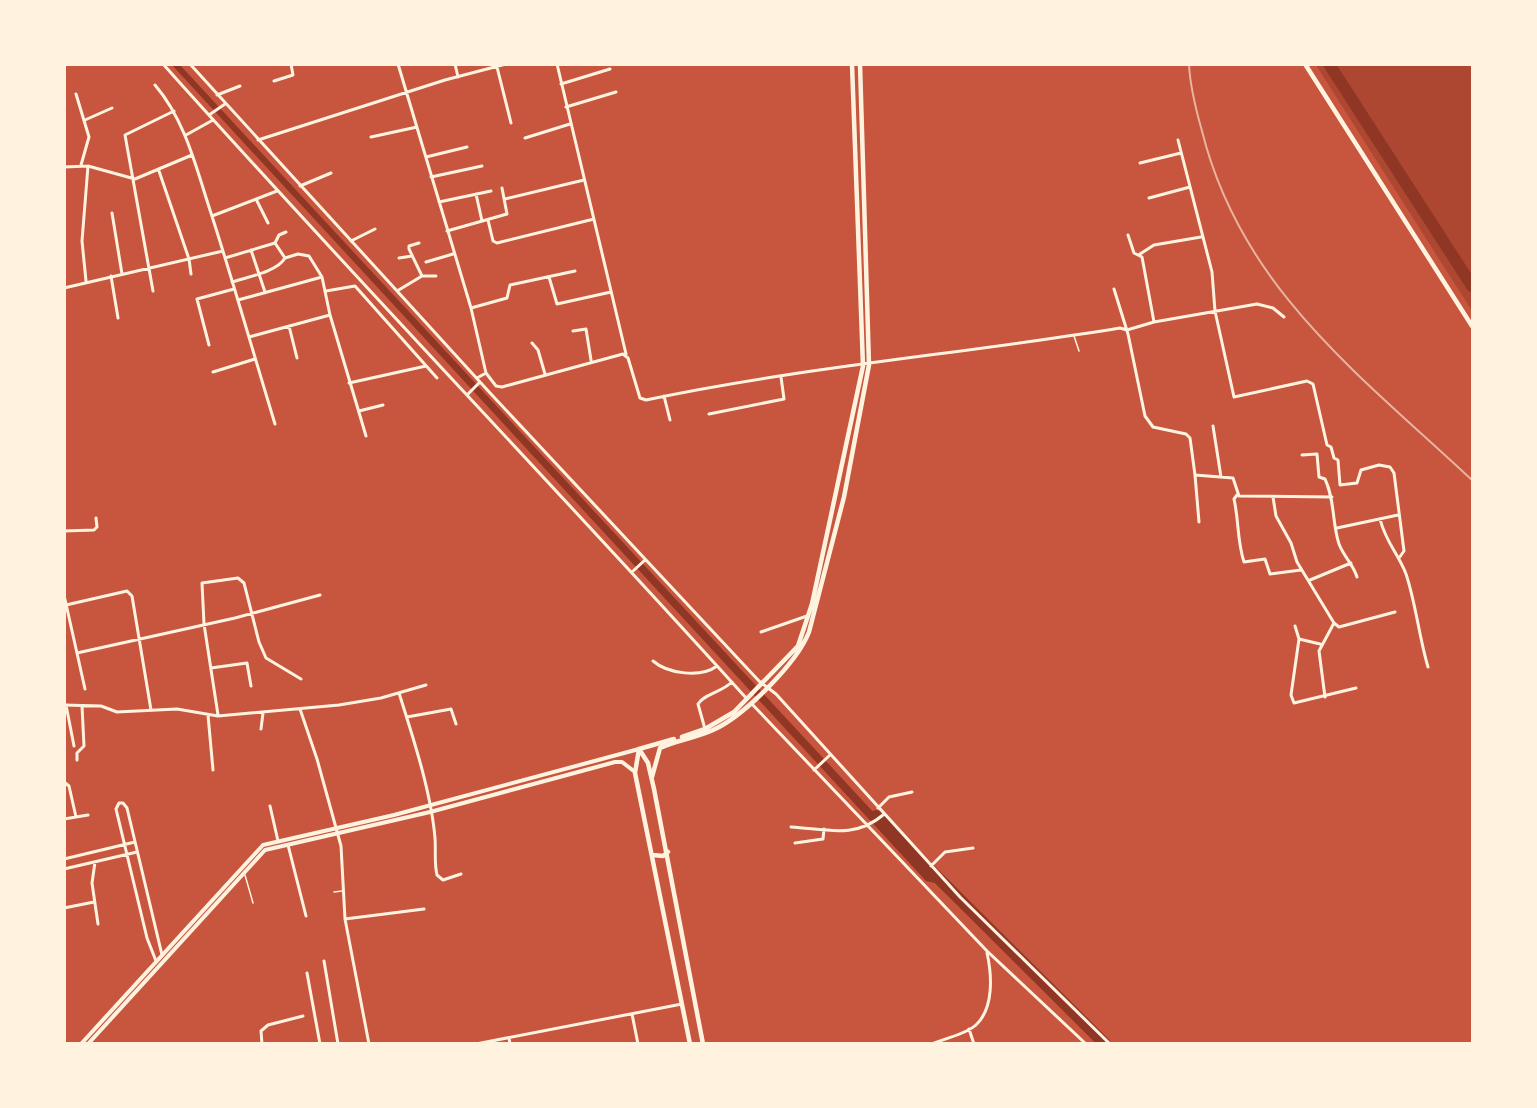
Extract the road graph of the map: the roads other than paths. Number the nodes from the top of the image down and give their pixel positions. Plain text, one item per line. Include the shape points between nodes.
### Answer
1 (163, 64) edge
2 (190, 64) edge
3 (291, 64) edge
4 (398, 64) edge
5 (455, 64) edge
6 (506, 64) edge
7 (557, 64) edge
8 (852, 64) edge
9 (860, 64) edge
10 (1305, 64) edge
11 (496, 68) junction
12 (610, 69) dead end
13 (458, 77) junction
14 (274, 81) dead end
15 (561, 84) junction
16 (155, 85) dead end
17 (240, 86) dead end
18 (406, 92) junction
19 (616, 92) dead end
20 (76, 94) dead end
21 (217, 95) junction
22 (224, 105) junction
23 (566, 107) junction
24 (111, 108) dead end
25 (174, 111) junction
26 (209, 116) junction
27 (85, 120) junction
28 (213, 120) junction
29 (511, 123) dead end
30 (570, 124) junction
31 (417, 127) junction
32 (185, 135) junction
33 (371, 137) dead end
34 (525, 138) dead end
35 (257, 140) junction
36 (1178, 140) dead end
37 (467, 147) dead end
38 (1180, 153) junction
39 (192, 155) junction
40 (426, 157) junction
41 (1140, 163) dead end
42 (81, 165) junction
43 (88, 166) junction
44 (482, 166) dead end
45 (64, 167) edge
46 (159, 171) junction
47 (331, 173) dead end
48 (431, 177) junction
49 (131, 178) junction
50 (584, 180) junction
51 (300, 186) junction
52 (1190, 187) junction
53 (502, 188) dead end
54 (276, 191) junction
55 (492, 191) dead end
56 (476, 194) junction
57 (1149, 198) dead end
58 (505, 199) junction
59 (257, 201) junction
60 (439, 202) junction
61 (112, 213) dead end
62 (212, 216) junction
63 (594, 219) junction
64 (488, 220) junction
65 (482, 221) junction
66 (268, 224) dead end
67 (375, 229) dead end
68 (447, 231) junction
69 (286, 232) dead end
70 (1128, 235) dead end
71 (1200, 237) junction
72 (351, 241) junction
73 (275, 243) junction
74 (418, 243) dead end
75 (250, 250) junction
76 (223, 252) junction
77 (453, 254) junction
78 (1140, 254) junction
79 (412, 256) junction
80 (225, 258) junction
81 (285, 258) junction
82 (399, 258) dead end
83 (189, 259) junction
84 (426, 262) dead end
85 (148, 267) junction
86 (575, 271) dead end
87 (122, 274) junction
88 (191, 274) dead end
89 (258, 274) junction
90 (111, 276) junction
91 (422, 276) junction
92 (436, 276) dead end
93 (322, 277) junction
94 (549, 277) junction
95 (86, 281) junction
96 (232, 282) junction
97 (64, 288) edge
98 (234, 288) junction
99 (1114, 290) dead end
100 (153, 291) dead end
101 (325, 291) junction
102 (397, 291) junction
103 (265, 292) junction
104 (611, 292) junction
105 (238, 300) junction
106 (471, 308) junction
107 (1215, 311) junction
108 (330, 315) junction
109 (1284, 317) dead end
110 (118, 318) dead end
111 (1154, 322) junction
112 (289, 326) junction
113 (1473, 326) edge
114 (1127, 330) junction
115 (573, 331) dead end
116 (1073, 336) junction
117 (249, 337) junction
118 (532, 343) dead end
119 (209, 345) dead end
120 (1079, 351) dead end
121 (626, 354) junction
122 (297, 358) dead end
123 (255, 359) junction
124 (591, 360) junction
125 (869, 365) junction
126 (426, 366) junction
127 (862, 366) junction
128 (213, 372) dead end
129 (486, 373) junction
130 (545, 374) junction
131 (781, 376) junction
132 (437, 378) dead end
133 (478, 382) junction
134 (350, 383) junction
135 (496, 386) junction
136 (469, 393) junction
137 (491, 394) junction
138 (664, 396) junction
139 (383, 405) dead end
140 (358, 411) junction
141 (709, 414) dead end
142 (670, 420) dead end
143 (275, 424) dead end
144 (1214, 426) dead end
145 (366, 436) dead end
146 (1302, 455) dead end
147 (1195, 474) junction
148 (1221, 477) junction
149 (1237, 495) junction
150 (1273, 497) junction
151 (1332, 497) junction
152 (1398, 515) junction
153 (96, 518) dead end
154 (1380, 519) junction
155 (1198, 522) dead end
156 (1337, 528) junction
157 (64, 531) edge
158 (1399, 558) junction
159 (644, 561) junction
160 (1351, 562) junction
161 (1301, 570) junction
162 (633, 571) junction
163 (1357, 577) dead end
164 (1310, 580) junction
165 (64, 595) edge
166 (320, 595) dead end
167 (66, 605) junction
168 (1395, 612) dead end
169 (253, 613) junction
170 (809, 616) junction
171 (1334, 623) junction
172 (204, 624) junction
173 (1295, 626) dead end
174 (761, 632) dead end
175 (137, 639) junction
176 (1299, 639) junction
177 (1320, 644) junction
178 (77, 653) junction
179 (653, 661) dead end
180 (717, 666) junction
181 (1428, 667) dead end
182 (211, 668) junction
183 (301, 679) dead end
184 (732, 682) junction
185 (426, 685) dead end
186 (764, 685) junction
187 (251, 686) dead end
188 (1356, 688) dead end
189 (85, 689) dead end
190 (399, 693) junction
191 (1325, 697) junction
192 (750, 699) junction
193 (65, 705) edge
194 (82, 706) junction
195 (300, 709) junction
196 (151, 710) junction
197 (263, 713) junction
198 (208, 715) junction
199 (218, 716) junction
200 (407, 717) junction
201 (456, 724) dead end
202 (261, 729) dead end
203 (705, 729) junction
204 (74, 746) dead end
205 (639, 749) junction
206 (830, 755) junction
207 (77, 760) dead end
208 (213, 770) dead end
209 (814, 770) junction
210 (635, 773) junction
211 (652, 777) junction
212 (64, 782) edge
213 (912, 792) dead end
214 (270, 806) dead end
215 (428, 806) junction
216 (878, 808) junction
217 (430, 812) junction
218 (88, 814) dead end
219 (882, 816) junction
220 (76, 817) junction
221 (64, 819) edge
222 (791, 827) dead end
223 (868, 827) junction
224 (824, 829) junction
225 (336, 831) junction
226 (278, 841) junction
227 (135, 842) junction
228 (287, 843) junction
229 (795, 843) dead end
230 (124, 845) junction
231 (973, 848) dead end
232 (137, 852) junction
233 (668, 852) junction
234 (127, 854) junction
235 (653, 855) junction
236 (64, 859) edge
237 (95, 862) junction
238 (931, 866) junction
239 (64, 869) edge
240 (244, 872) junction
241 (461, 874) dead end
242 (343, 891) junction
243 (334, 892) dead end
244 (94, 902) junction
245 (253, 903) dead end
246 (64, 908) edge
247 (424, 909) dead end
248 (306, 916) dead end
249 (345, 919) junction
250 (98, 924) dead end
251 (160, 946) junction
252 (150, 950) junction
253 (987, 951) junction
254 (161, 953) junction
255 (165, 958) junction
256 (155, 960) junction
257 (324, 962) dead end
258 (159, 965) junction
259 (307, 973) dead end
260 (121, 999) junction
261 (125, 1003) junction
262 (682, 1004) junction
263 (632, 1014) junction
264 (303, 1016) dead end
265 (969, 1029) junction
266 (508, 1038) junction
267 (81, 1044) edge
268 (88, 1044) edge
269 (262, 1044) edge
270 (320, 1044) edge
271 (338, 1044) edge
272 (369, 1044) edge
273 (476, 1044) edge
274 (510, 1044) edge
275 (638, 1044) edge
276 (690, 1044) edge
277 (703, 1044) edge
278 (932, 1044) edge
279 (974, 1044) edge
280 (1086, 1044) edge
281 (1110, 1044) edge

1 - 26 street
2 - 21 street
3 - 14 street via 293,75
4 - 18 street
5 - 13 street
6 - 11 street
7 - 15 street
8 - 127 main road
9 - 125 main road
10 - 113 main road
11 - 13 street
11 - 29 street
12 - 15 street
13 - 18 street
15 - 23 street
16 - 25 street
17 - 21 street
18 - 31 street
18 - 35 street
19 - 23 street
20 - 27 street
21 - 22 street
22 - 26 street
22 - 35 street
23 - 30 street
24 - 27 street
25 - 32 street
25 - 49 street via 125,135
26 - 28 street
27 - 42 street via 89,137
28 - 32 street
28 - 54 street
30 - 34 street
30 - 50 street
31 - 33 street
31 - 40 street
32 - 39 street
35 - 51 street
36 - 38 street
37 - 40 street
38 - 41 street
38 - 52 street
39 - 46 street
39 - 62 street
40 - 48 street
42 - 43 street
42 - 45 street
43 - 49 street
43 - 95 street via 82,224
44 - 48 street
46 - 49 street
46 - 83 street
47 - 51 street
48 - 60 street
49 - 85 street
50 - 58 street
50 - 63 street
51 - 72 street
52 - 57 street
52 - 71 street
53 - 58 street
54 - 59 street
54 - 136 street
55 - 56 street
56 - 60 street
56 - 65 street
58 - 64 street via 508,213
59 - 62 street
59 - 66 street
60 - 68 street
61 - 87 street
62 - 76 street
63 - 64 street via 497,243
63 - 104 street
64 - 65 street
65 - 68 street
67 - 72 street
68 - 77 street
69 - 73 street
70 - 78 street via 1134,253
71 - 78 street via 1154,245
71 - 107 street via 1212,272
72 - 102 street
73 - 75 street
73 - 81 street
74 - 79 street via 409,246
75 - 80 street
75 - 89 street
76 - 80 street
76 - 83 street
77 - 84 street
77 - 106 street
78 - 111 street
79 - 82 street
79 - 91 street
80 - 96 street
81 - 89 street via 283,263
81 - 93 street via 309,256
83 - 85 street
83 - 88 street
85 - 87 street
85 - 100 street
86 - 94 street
87 - 90 street
89 - 96 street
89 - 103 street
90 - 95 street
90 - 110 street
91 - 92 street
91 - 102 street
93 - 101 street
93 - 103 street
94 - 104 street via 556,304
94 - 106 street via 510,285 507,298
95 - 97 street
96 - 98 street
98 - 105 street
98 - 119 street via 197,299
99 - 114 street
101 - 108 street
101 - 126 street via 355,286
102 - 133 street
103 - 105 street
104 - 121 street
105 - 117 street
106 - 129 street
107 - 109 street via 1266,305
107 - 111 street
107 - 152 street via 1234,397 1310,382 1323,435 1338,460 1340,485 1359,482 1361,470 1379,465 1390,467 1400,508
108 - 112 street
108 - 134 street
111 - 114 street
112 - 117 street
112 - 122 street
114 - 116 street
114 - 147 street via 1144,416 1153,427 1190,438
115 - 124 street via 586,329
116 - 120 lane
116 - 125 street
117 - 123 street
118 - 130 street
121 - 124 street
121 - 138 street via 640,398
123 - 128 street
123 - 143 street
124 - 130 street
125 - 127 street
125 - 186 main road via 844,498 810,632 797,656
126 - 132 street
126 - 134 street
127 - 131 street
127 - 170 main road
129 - 133 street
129 - 135 street
130 - 135 street
131 - 138 street
131 - 141 street via 784,399
133 - 136 street
133 - 137 street
134 - 140 street
135 - 137 street
136 - 162 street
137 - 159 street
138 - 142 street
139 - 140 street
140 - 145 street
144 - 148 street
146 - 151 street via 1317,454 1319,477 1325,479
147 - 148 street
147 - 155 street
148 - 149 street via 1233,478
149 - 150 street
149 - 161 street via 1237,536 1243,561 1265,559 1269,574
150 - 151 street
150 - 161 street via 1276,516
151 - 156 street
152 - 154 street
152 - 158 street via 1404,551
153 - 157 street via 94,530
154 - 156 street
154 - 158 street via 1389,547
156 - 160 street via 1344,555
158 - 181 street
159 - 162 street
159 - 186 street
160 - 163 street
160 - 164 street
161 - 164 street
162 - 180 street
164 - 171 street
165 - 167 street
166 - 169 street
167 - 175 street via 128,591 132,596
167 - 178 street
168 - 171 street via 1349,626
169 - 172 street
169 - 172 street via 244,583 238,578 202,583
169 - 183 street via 266,658
170 - 174 street
170 - 186 main road via 798,646
171 - 177 street
172 - 175 street
172 - 182 street
173 - 176 street
175 - 178 street
175 - 196 street
176 - 177 street
176 - 191 street via 1292,700 1298,703
177 - 191 street
178 - 189 street
179 - 180 street via 662,669 677,672 710,671
180 - 184 street
182 - 187 street via 247,663
182 - 199 street
184 - 192 street
184 - 203 street via 698,704
185 - 190 street
186 - 192 main road
186 - 206 street
188 - 191 street
190 - 195 street
190 - 200 street
192 - 203 main road
192 - 209 street
192 - 211 main road via 712,731 660,748
193 - 194 street
193 - 204 street
194 - 196 street via 101,706 117,712
194 - 207 street via 84,746 77,753
195 - 197 street
195 - 225 street
196 - 198 street
197 - 199 street
197 - 202 street
198 - 199 street
198 - 208 street
200 - 201 street via 451,709
200 - 215 street
203 - 205 main road
205 - 210 main road
205 - 211 main road
205 - 215 street
206 - 209 street
206 - 216 street
209 - 223 street
210 - 217 street via 622,762 615,762
210 - 235 main road
211 - 233 main road
212 - 220 street via 69,786
213 - 216 street via 889,797
214 - 226 street
215 - 217 street
215 - 225 street
216 - 219 street
217 - 225 street
217 - 241 street via 437,875 443,880
218 - 220 street
219 - 223 street
219 - 238 street
220 - 221 street
222 - 224 street
223 - 224 street via 857,831
223 - 253 street
224 - 229 street via 823,838
225 - 226 street
225 - 228 street
225 - 242 street via 341,846
226 - 254 street via 254,852
227 - 230 street
227 - 230 street via 127,808 119,803 116,809
227 - 232 street
228 - 240 street via 265,850
228 - 248 street
230 - 234 street
230 - 236 street
231 - 238 street via 945,852
232 - 234 street
232 - 251 street
233 - 235 main road
233 - 277 main road
234 - 237 street
234 - 252 street
235 - 262 main road
237 - 239 street
237 - 244 street
238 - 281 street
240 - 245 lane
240 - 255 street
242 - 243 lane
242 - 249 street
244 - 246 street
244 - 250 street
247 - 249 street
249 - 272 street
251 - 252 street
251 - 254 street
252 - 256 street
253 - 265 street via 991,968 989,997 981,1017
253 - 280 street
254 - 255 street
254 - 256 street
255 - 258 street
256 - 258 street
256 - 260 street
257 - 271 street
258 - 261 street
259 - 270 street
260 - 261 street
260 - 267 street
261 - 268 street
262 - 263 street
262 - 276 main road
263 - 266 street
263 - 275 street
264 - 269 street via 268,1025 261,1031
265 - 278 street
265 - 279 street
266 - 273 street
266 - 274 street

